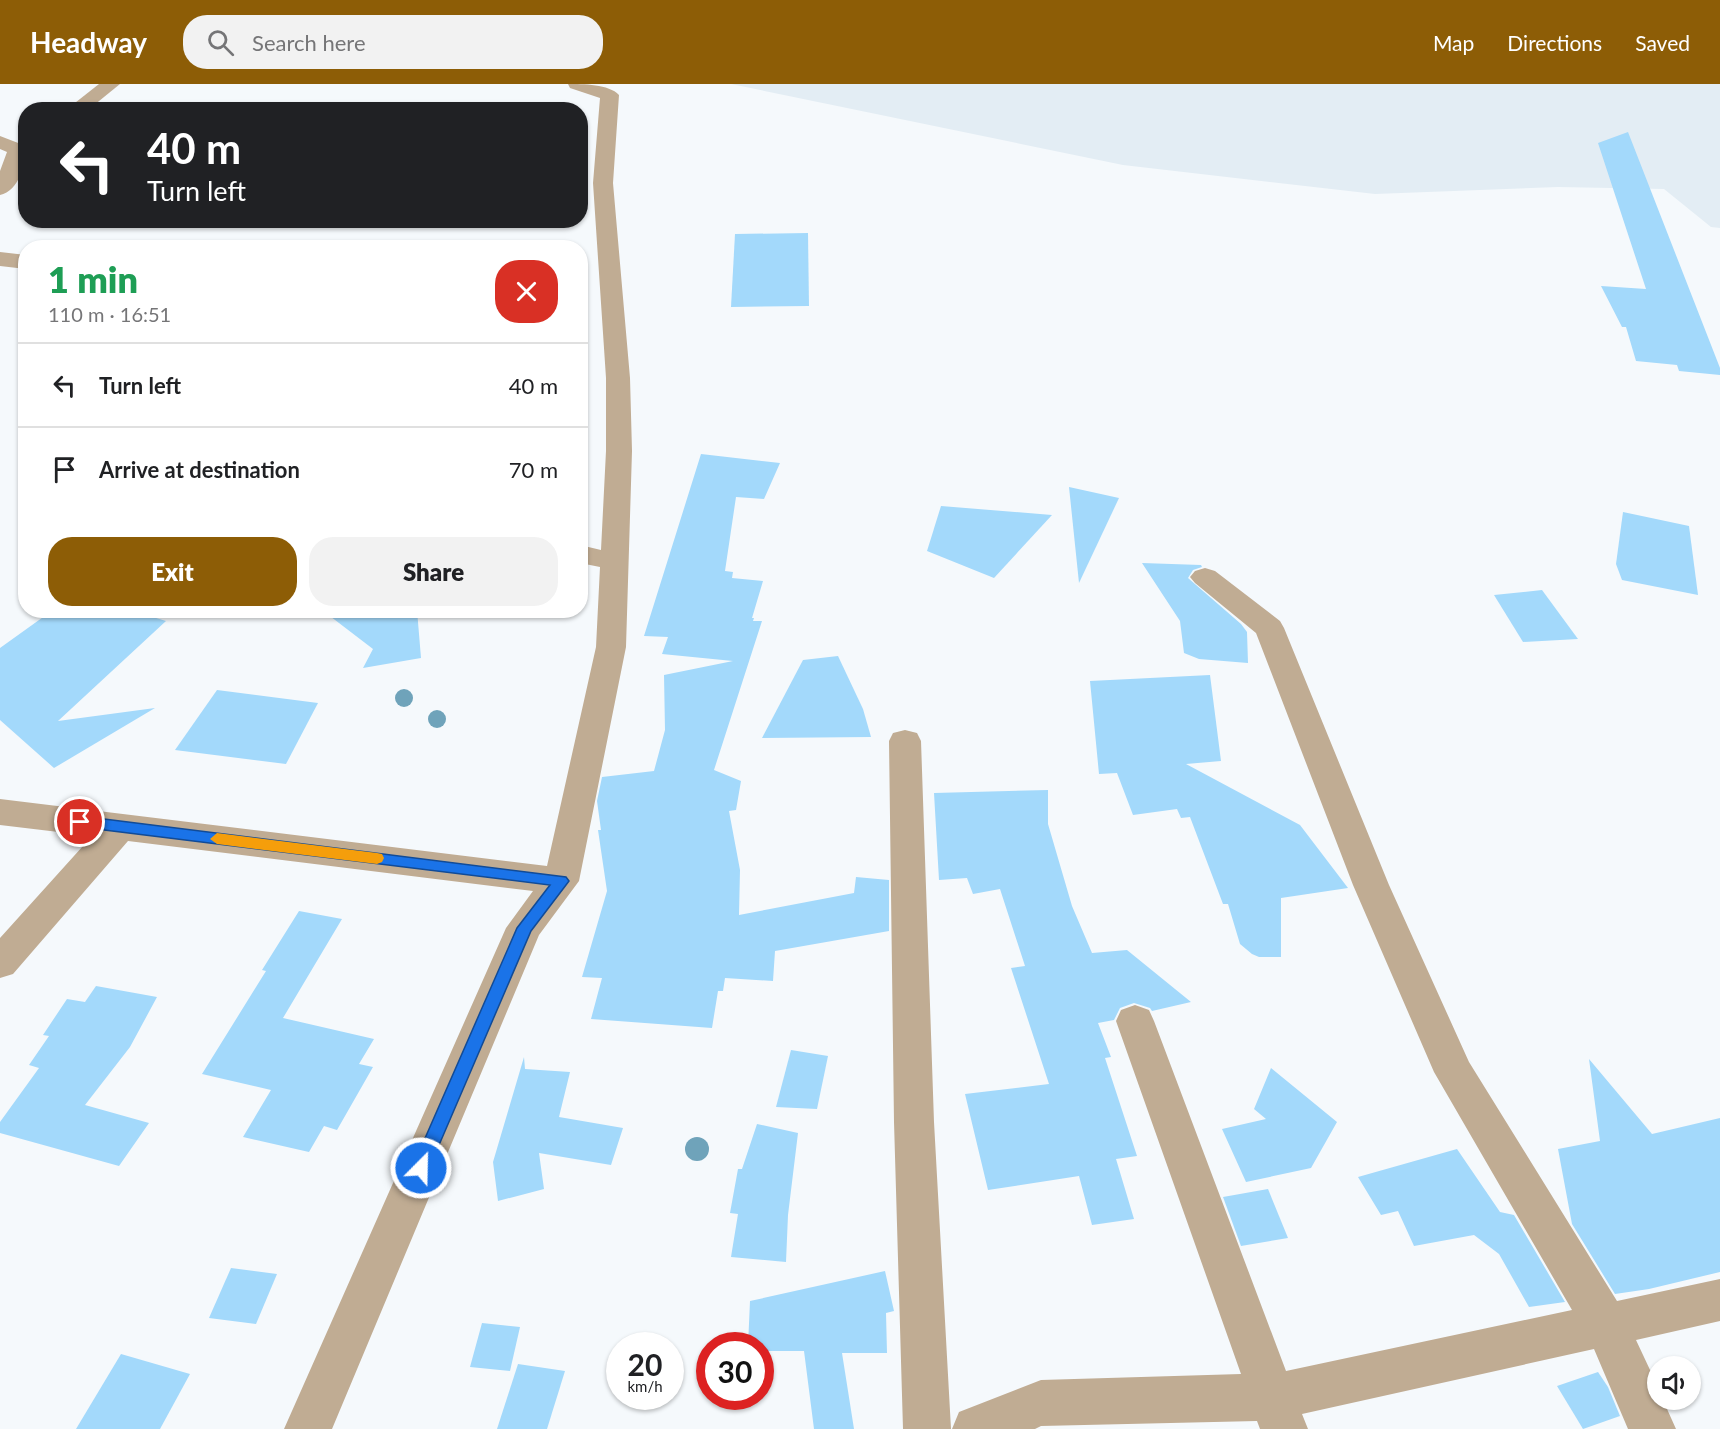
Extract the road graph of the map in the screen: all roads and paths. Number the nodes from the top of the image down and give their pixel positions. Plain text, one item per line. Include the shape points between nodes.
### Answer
1 (111, 84) edge
2 (577, 84) edge
3 (86, 102) edge
4 (17, 146) edge
5 (592, 183) edge
6 (0, 189) edge
7 (0, 259) edge
8 (18, 261) edge
9 (588, 556) edge
10 (616, 562) junction
11 (1206, 577) dead end
12 (905, 741) dead end
13 (0, 812) edge
14 (120, 827) junction
15 (561, 881) junction
16 (0, 963) edge
17 (1135, 1021) dead end
18 (1720, 1300) edge
19 (1605, 1325) junction
20 (1279, 1413) edge
21 (308, 1429) edge
22 (927, 1429) edge
23 (976, 1429) edge
24 (1652, 1429) edge

1 - 3 street
2 - 5 street via 610,95
4 - 6 street via 5,185
5 - 10 street via 618,378
7 - 8 street
9 - 10 street
10 - 15 street via 611,647
11 - 19 street via 1269,628 1371,885 1454,1072
12 - 22 street via 914,1122
13 - 14 street
14 - 15 street
14 - 16 street
15 - 21 street via 524,928
17 - 20 street
18 - 19 street
19 - 20 street
19 - 24 street
20 - 23 street via 1041,1403

